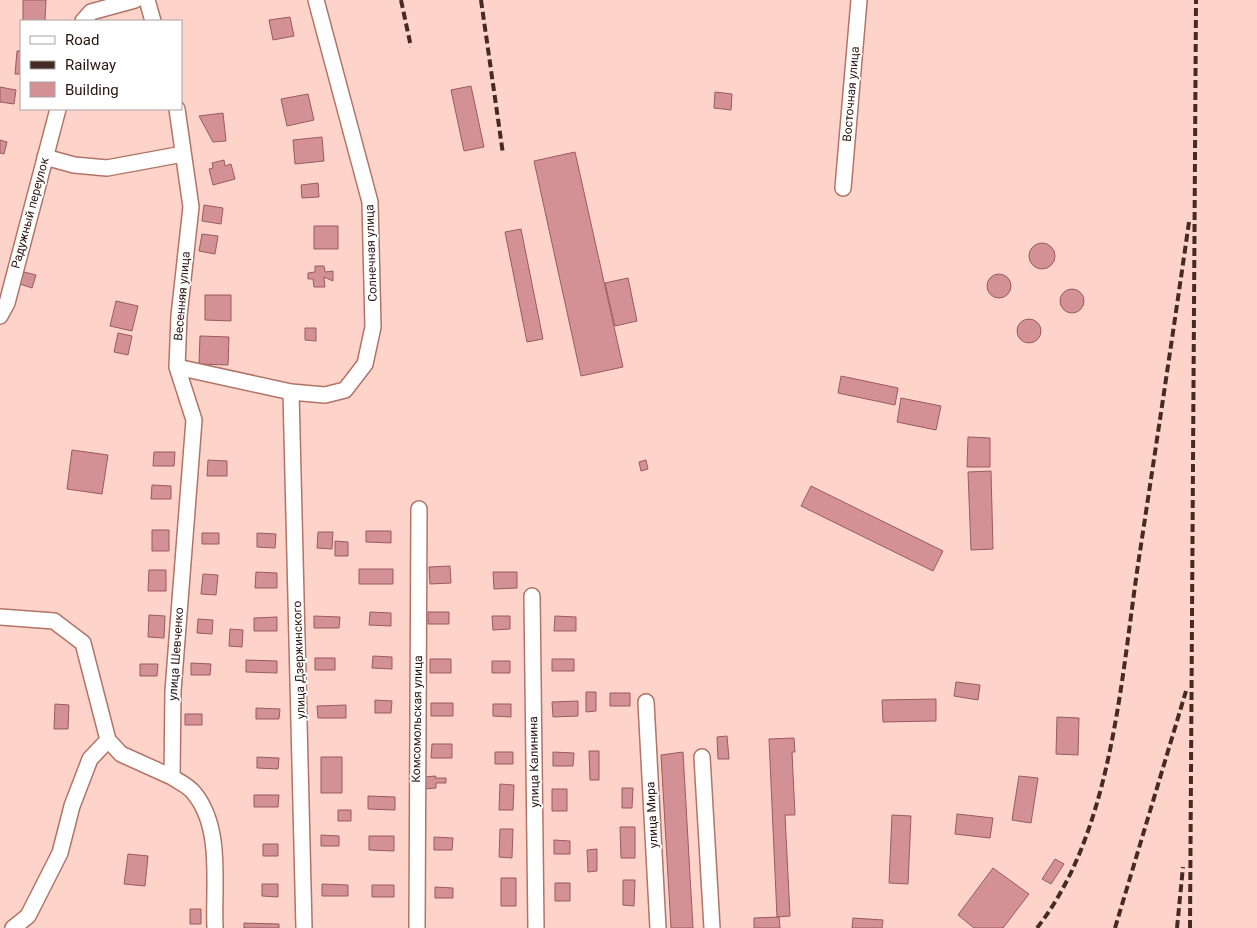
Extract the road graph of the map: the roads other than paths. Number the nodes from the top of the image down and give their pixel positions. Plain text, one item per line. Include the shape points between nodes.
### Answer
1 (135, 0) edge
2 (146, 0) edge
3 (316, 0) edge
4 (859, 0) edge
5 (85, 20) edge
6 (153, 20) edge
7 (58, 110) edge
8 (177, 110) edge
9 (183, 154) junction
10 (45, 157) junction
11 (843, 188) dead end
12 (0, 316) edge
13 (177, 367) junction
14 (291, 392) junction
15 (419, 509) dead end
16 (532, 596) dead end
17 (0, 617) edge
18 (646, 702) dead end
19 (108, 740) junction
20 (702, 757) dead end
21 (172, 777) junction
22 (13, 928) edge
23 (216, 928) edge
24 (304, 928) edge
25 (417, 928) edge
26 (536, 928) edge
27 (658, 928) edge
28 (712, 928) edge

1 - 5 street via 91,12
2 - 6 street
3 - 14 street, Солнечная улица via 370,202 373,327 365,364 345,390 324,395
4 - 11 street, Восточная улица
7 - 10 street, Радужный переулок
8 - 9 street, Весенняя улица
9 - 10 street via 107,168 74,165
9 - 13 street, Весенняя улица via 191,207
10 - 12 street, Радужный переулок via 7,303
13 - 14 street
13 - 21 street, улица Шевченко via 194,420 173,691
14 - 24 street, улица Дзержинского
15 - 25 street, Комсомольская улица
16 - 26 street, улица Калинина
17 - 19 street via 54,621 82,643
18 - 27 street, улица Мира
19 - 21 street via 121,754
19 - 22 street via 90,759 72,806 60,853 28,916
20 - 28 street
21 - 23 street via 194,792 208,818 214,854

